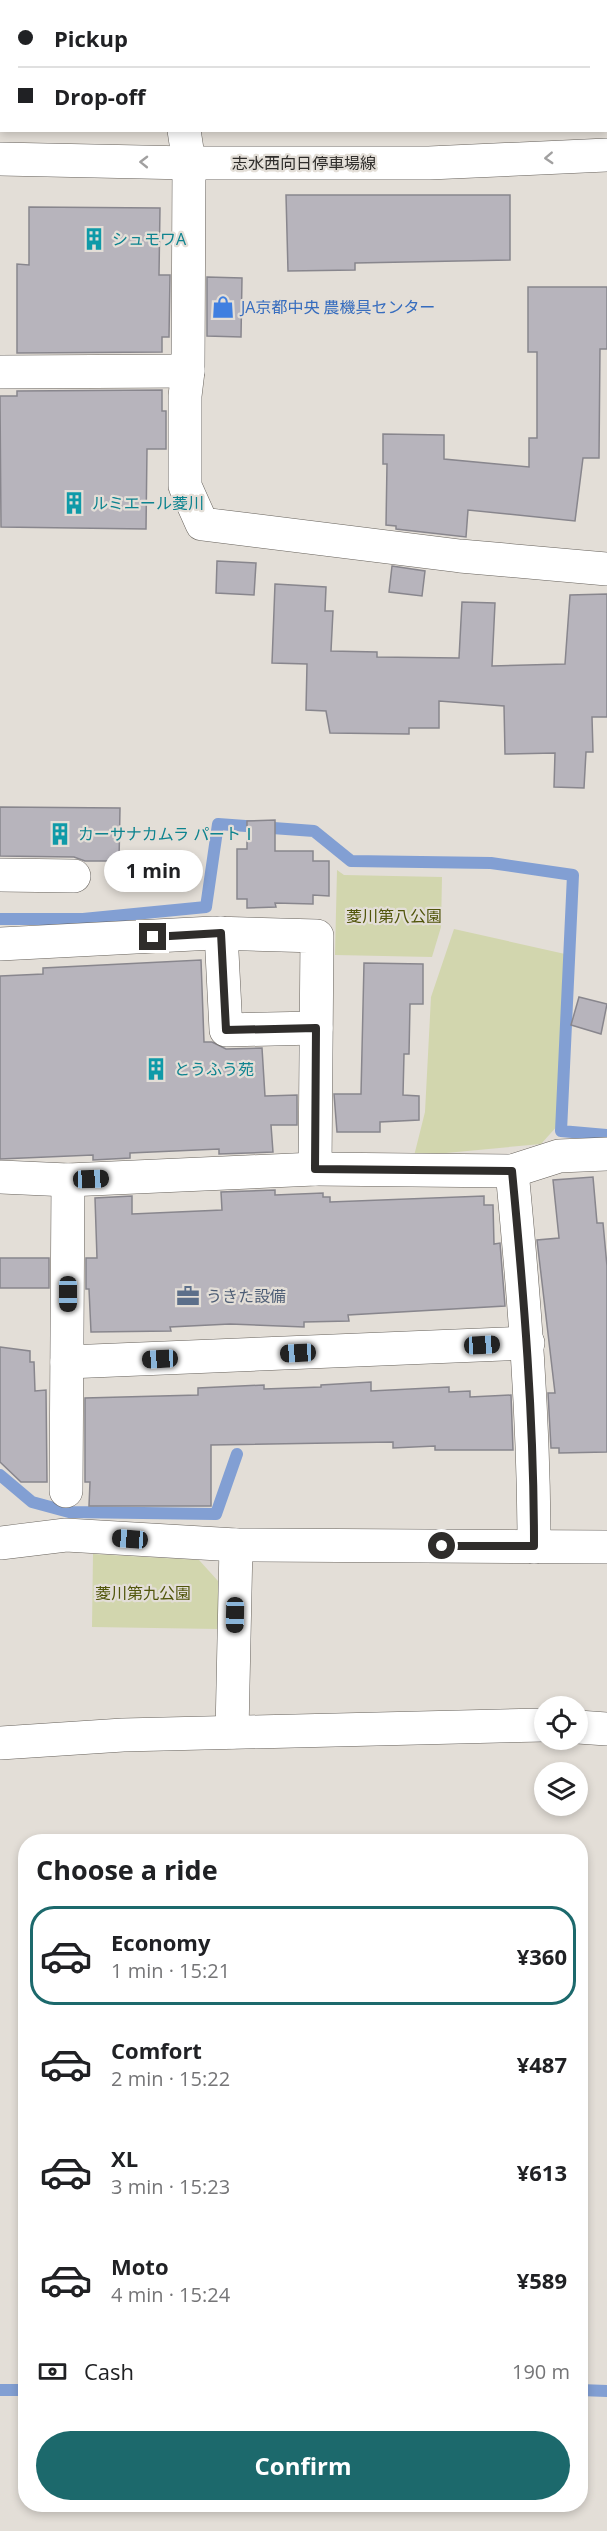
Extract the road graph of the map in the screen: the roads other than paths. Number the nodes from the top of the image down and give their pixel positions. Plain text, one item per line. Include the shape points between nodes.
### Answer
1 (184, 132) edge
2 (607, 155) edge
3 (0, 159) edge
4 (189, 163) junction
5 (188, 371) junction
6 (0, 372) edge
7 (607, 569) edge
8 (0, 875) edge
9 (74, 876) dead end
10 (221, 933) junction
11 (0, 944) edge
12 (316, 1028) junction
13 (607, 1154) edge
14 (315, 1169) junction
15 (512, 1171) junction
16 (1, 1177) edge
17 (68, 1180) junction
18 (528, 1343) junction
19 (67, 1362) junction
20 (66, 1491) dead end
21 (0, 1543) edge
22 (236, 1545) junction
23 (534, 1546) junction
24 (607, 1547) edge
25 (534, 1725) edge
26 (588, 1728) edge
27 (607, 1729) edge
28 (232, 1732) junction
29 (0, 1743) edge

1 - 4 street
2 -> 4 street, 志水西向日停車場線 via 429,163
4 -> 3 street, 志水西向日停車場線
4 - 5 street
5 - 6 street
5 - 7 street via 185,486 202,524 460,556
8 - 9 street
10 - 11 street
10 - 12 street via 226,1030
10 - 12 street via 317,936
12 - 14 street
13 - 15 street via 559,1156
14 - 15 street
14 - 17 street
15 - 18 street
16 - 17 street
17 - 19 street
18 - 19 street
18 - 23 street
19 - 20 street
21 - 22 street via 66,1535
22 - 23 street
22 - 28 street
23 - 24 street
25 - 28 street
26 - 27 street
28 - 29 street

